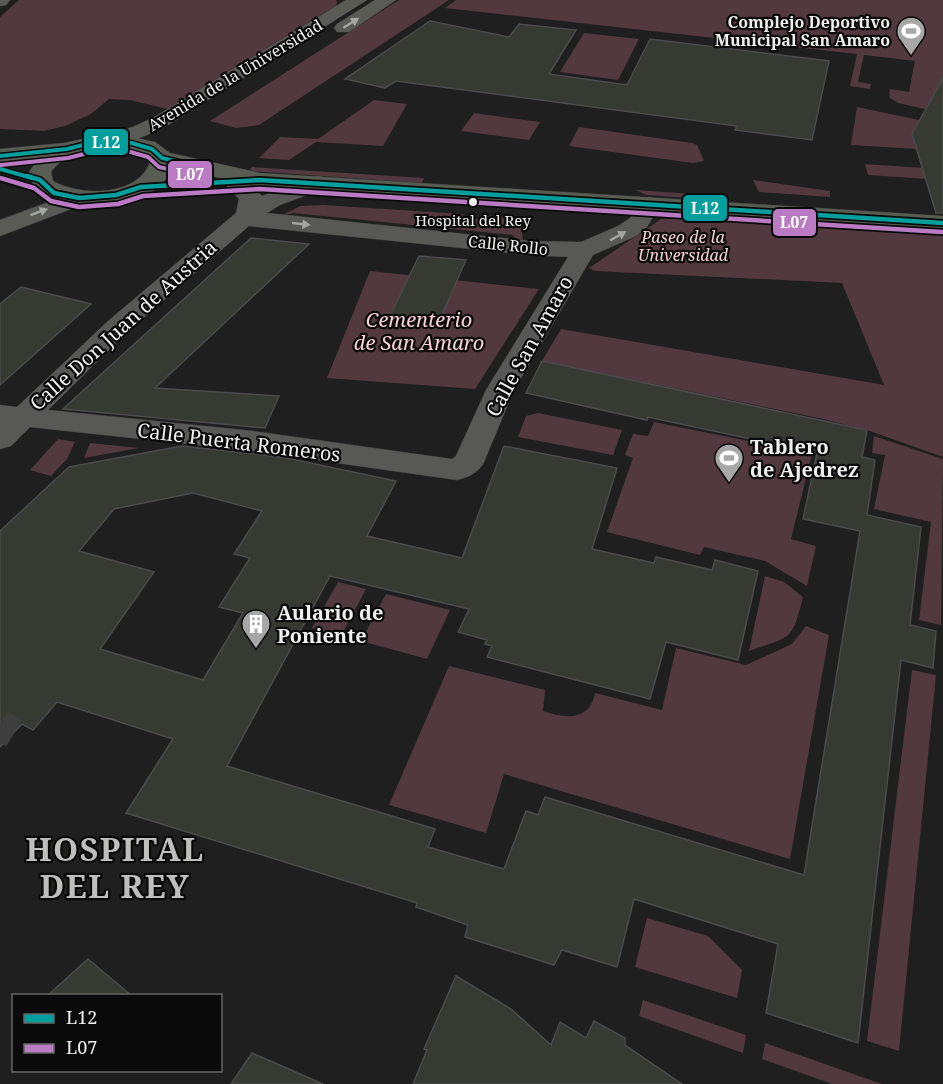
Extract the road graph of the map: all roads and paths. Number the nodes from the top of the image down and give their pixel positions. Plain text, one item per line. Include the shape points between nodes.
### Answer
1 (387, 0) edge
2 (350, 2) edge
3 (107, 141) junction
4 (67, 150) junction
5 (0, 156) edge
6 (161, 157) junction
7 (0, 169) edge
8 (260, 180) junction
9 (233, 181) junction
10 (41, 182) junction
11 (318, 183) junction
12 (141, 187) junction
13 (79, 198) junction
14 (649, 204) junction
15 (0, 216) edge
16 (246, 216) junction
17 (943, 224) edge
18 (0, 230) edge
19 (584, 250) junction
20 (10, 416) edge
21 (0, 439) edge
22 (457, 470) joint

6 -> 1 main road, Avenida de la Universidad via 179,132
2 - 3 main road, Avenida de la Universidad via 163,120
3 - 4 highway
3 - 6 highway via 140,144
4 - 5 highway
4 - 10 highway via 43,165
6 - 8 highway
6 - 12 highway via 160,173
7 - 10 highway
8 - 9 highway
8 - 11 highway
9 - 12 highway
9 - 16 street via 251,197
10 - 13 highway via 54,193
10 - 15 main road
11 - 14 highway
11 - 16 street, Calle Don Juan de Austria via 288,192
12 - 13 highway via 116,195
18 -> 13 main road
14 - 17 highway
19 -> 14 street, Calle Rollo via 627,231 639,222
16 -> 19 street, Calle Rollo via 530,248
16 - 20 street, Calle Don Juan de Austria
19 - 22 street, Calle San Amaro via 500,390 470,462
20 - 21 street, Calle Don Juan de Austria
20 - 22 street, Calle Puerta Romeros via 253,441

